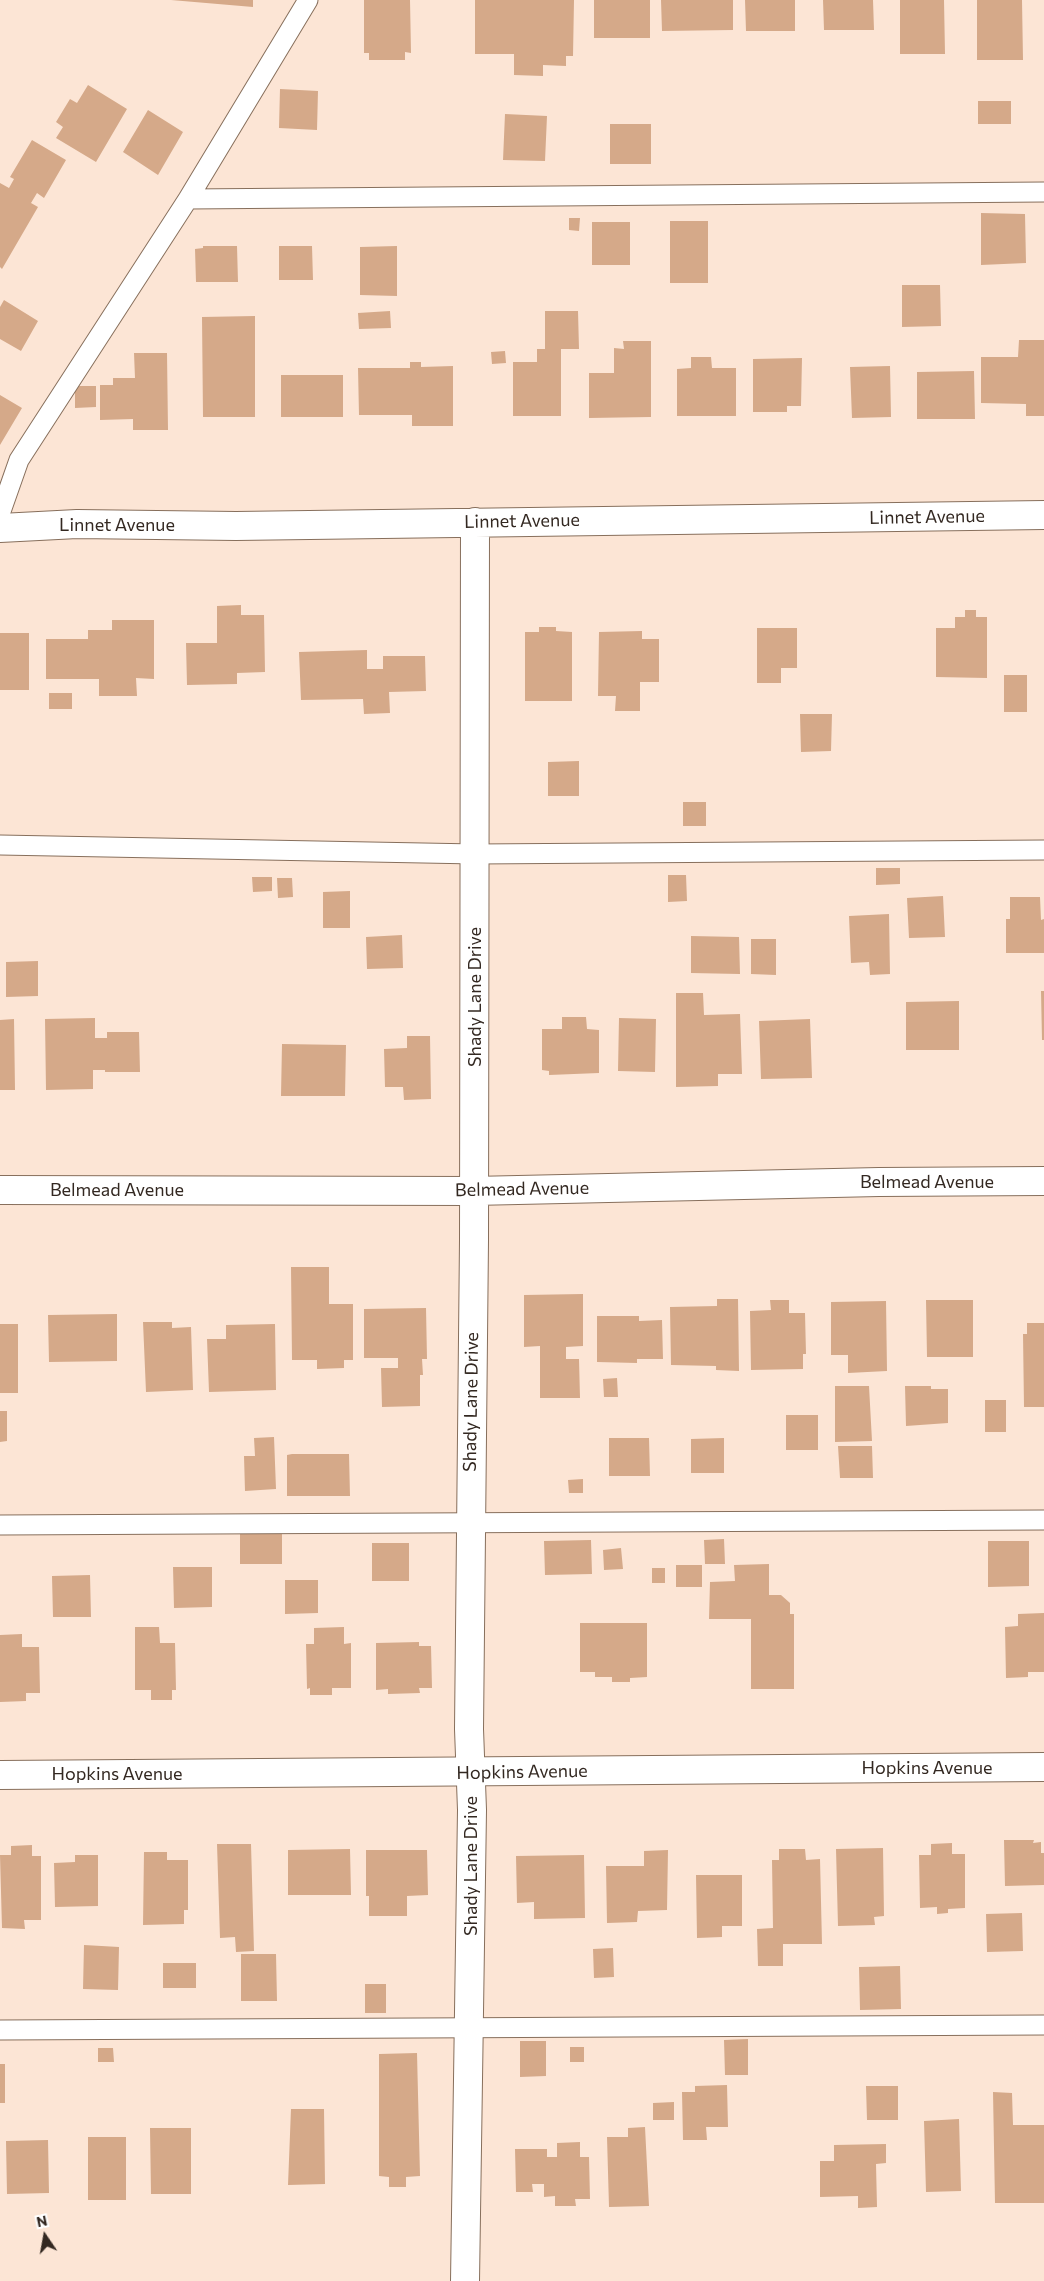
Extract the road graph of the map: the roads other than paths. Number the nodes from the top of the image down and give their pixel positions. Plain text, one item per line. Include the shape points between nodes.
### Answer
1 (308, 0) edge
2 (1044, 192) edge
3 (188, 199) junction
4 (0, 514) edge
5 (1044, 516) edge
6 (475, 522) junction
7 (0, 528) edge
8 (0, 845) edge
9 (1044, 850) edge
10 (476, 854) junction
11 (1044, 1181) edge
12 (0, 1190) edge
13 (473, 1191) junction
14 (1044, 1520) edge
15 (470, 1522) junction
16 (0, 1525) edge
17 (1044, 1767) edge
18 (470, 1772) junction
19 (0, 1775) edge
20 (1044, 2025) edge
21 (469, 2028) junction
22 (0, 2030) edge
23 (465, 2281) edge

1 - 3 lane
2 - 3 lane
3 - 4 lane via 19,460
5 - 6 street, Linnet Avenue
6 - 7 street, Linnet Avenue via 236,526 77,524
6 - 10 street, Shady Lane Drive
8 - 10 lane
9 - 10 lane
10 - 13 street, Shady Lane Drive
11 - 13 street, Belmead Avenue
12 - 13 street, Belmead Avenue
13 - 15 street, Shady Lane Drive
14 - 15 lane
15 - 16 lane
15 - 18 street, Shady Lane Drive
17 - 18 street, Hopkins Avenue
18 - 19 street, Hopkins Avenue
18 - 21 street, Shady Lane Drive
20 - 21 lane
21 - 22 lane
21 - 23 street, Shady Lane Drive

